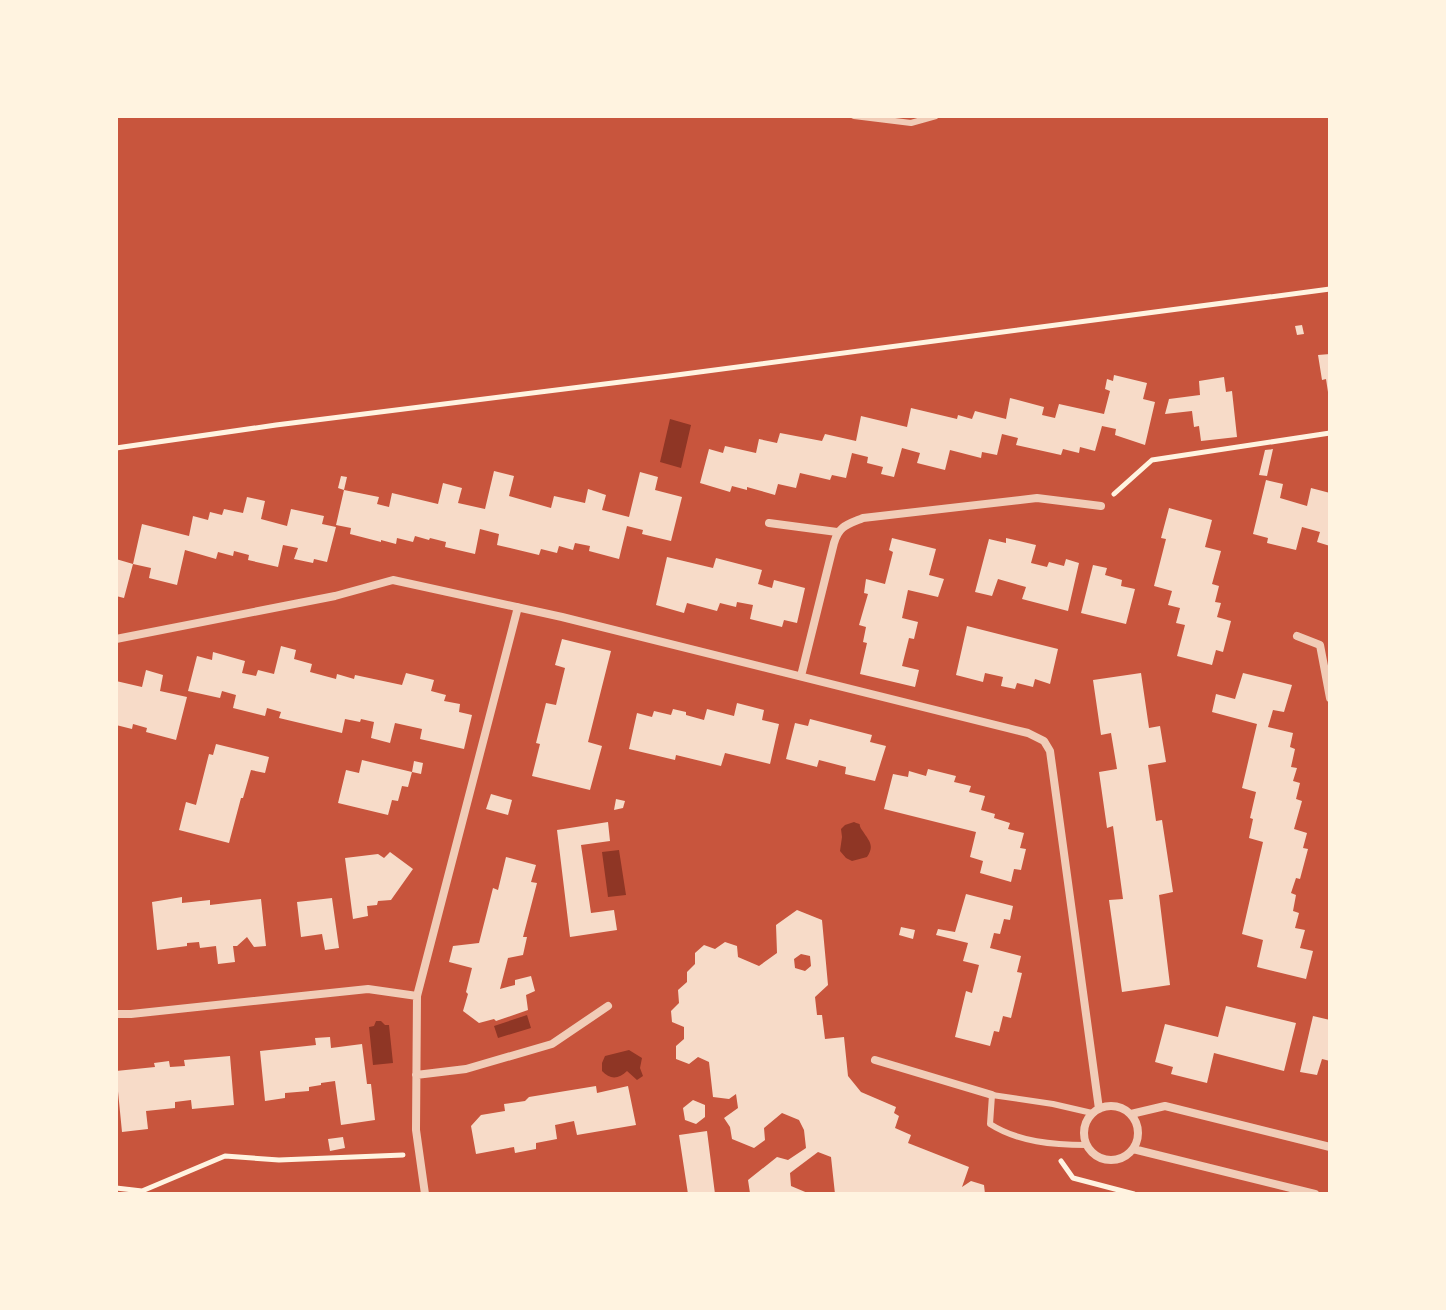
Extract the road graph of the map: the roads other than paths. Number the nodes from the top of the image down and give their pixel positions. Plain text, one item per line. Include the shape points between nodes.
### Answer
1 (854, 116) edge
2 (936, 116) edge
3 (1101, 506) road end
4 (769, 523) dead end
5 (837, 532) junction
6 (518, 607) junction
7 (1297, 636) dead end
8 (116, 639) edge
9 (801, 676) junction
10 (1330, 698) edge
11 (417, 996) junction
12 (608, 1006) dead end
13 (116, 1014) edge
14 (875, 1060) dead end
15 (416, 1075) junction
16 (992, 1095) junction
17 (1096, 1111) junction
18 (1131, 1114) junction
19 (1086, 1145) junction
20 (1330, 1147) edge
21 (1133, 1149) junction
22 (425, 1194) edge
23 (1315, 1194) edge

1 - 2 lane via 911,123
3 - 5 street via 1037,498 863,518
4 - 5 street
5 - 9 street
6 - 8 street via 393,580
6 - 9 street
6 - 11 street
7 - 10 street via 1320,645
9 - 17 street via 1044,741 1050,751
11 - 13 street via 368,989
11 - 15 street
12 - 15 street via 552,1044 466,1069
14 - 16 street
15 - 22 street via 416,1130
16 - 17 lane
16 - 19 lane via 990,1124 1001,1131 1048,1144
17 - 18 street via 1116,1106
17 - 19 street via 1084,1128
18 - 20 street via 1165,1106
18 - 21 street via 1138,1131
19 - 21 street via 1109,1160
21 - 23 street

